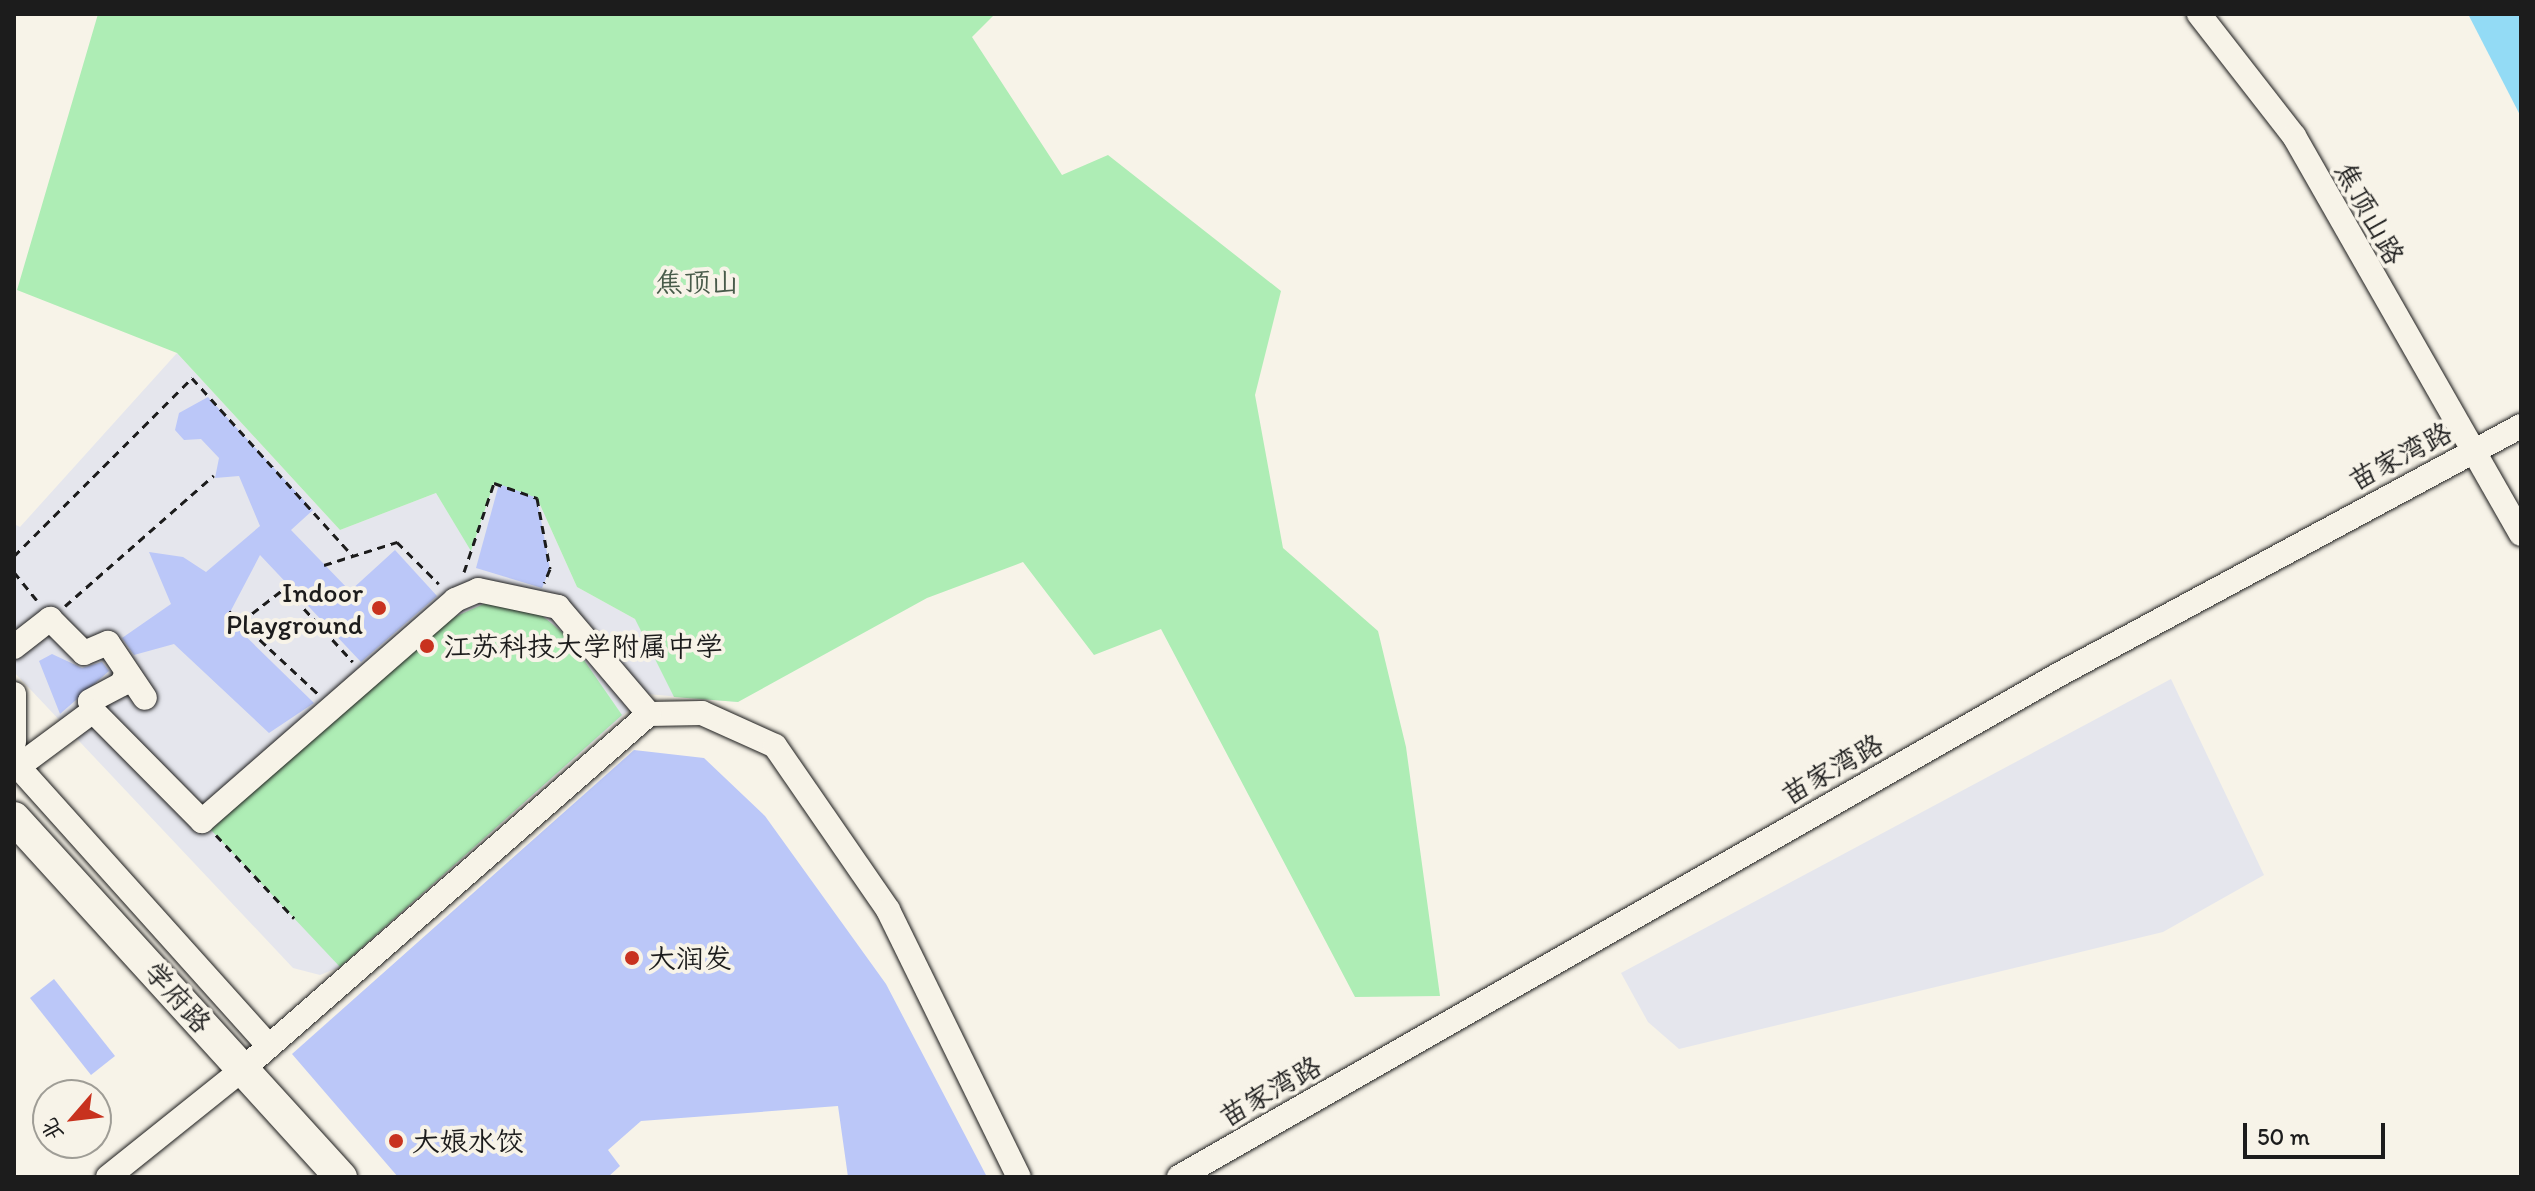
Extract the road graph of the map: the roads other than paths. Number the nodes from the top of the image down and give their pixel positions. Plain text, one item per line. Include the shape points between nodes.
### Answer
1 (2199, 14) edge
2 (2521, 426) edge
3 (2471, 453) junction
4 (2521, 534) edge
5 (14, 647) edge
6 (126, 674) junction
7 (14, 694) edge
8 (145, 698) dead end
9 (642, 708) junction
10 (93, 711) junction
11 (14, 742) edge
12 (16, 764) edge
13 (14, 818) edge
14 (14, 846) edge
15 (269, 1046) junction
16 (235, 1074) junction
17 (108, 1177) edge
18 (318, 1177) edge
19 (341, 1177) edge
20 (1019, 1177) edge
21 (1179, 1177) edge

1 - 3 street, 焦顶山路 via 2294,136
2 - 3 street, 苗家湾路
3 - 4 street, 焦顶山路
3 - 21 street, 苗家湾路 via 2044,683
5 - 6 street via 50,619 84,653 108,643
6 - 8 street
6 - 10 street via 122,684 90,701
7 - 11 street
9 - 10 street via 558,607 478,590 455,600 202,821
9 - 15 street
9 - 20 street via 702,713 775,746 888,910
10 - 12 street
12 - 15 street
13 - 16 main road, 学府路
14 - 16 main road, 学府路
15 - 16 street
16 - 17 street
16 - 18 main road, 学府路
16 - 19 main road, 学府路

